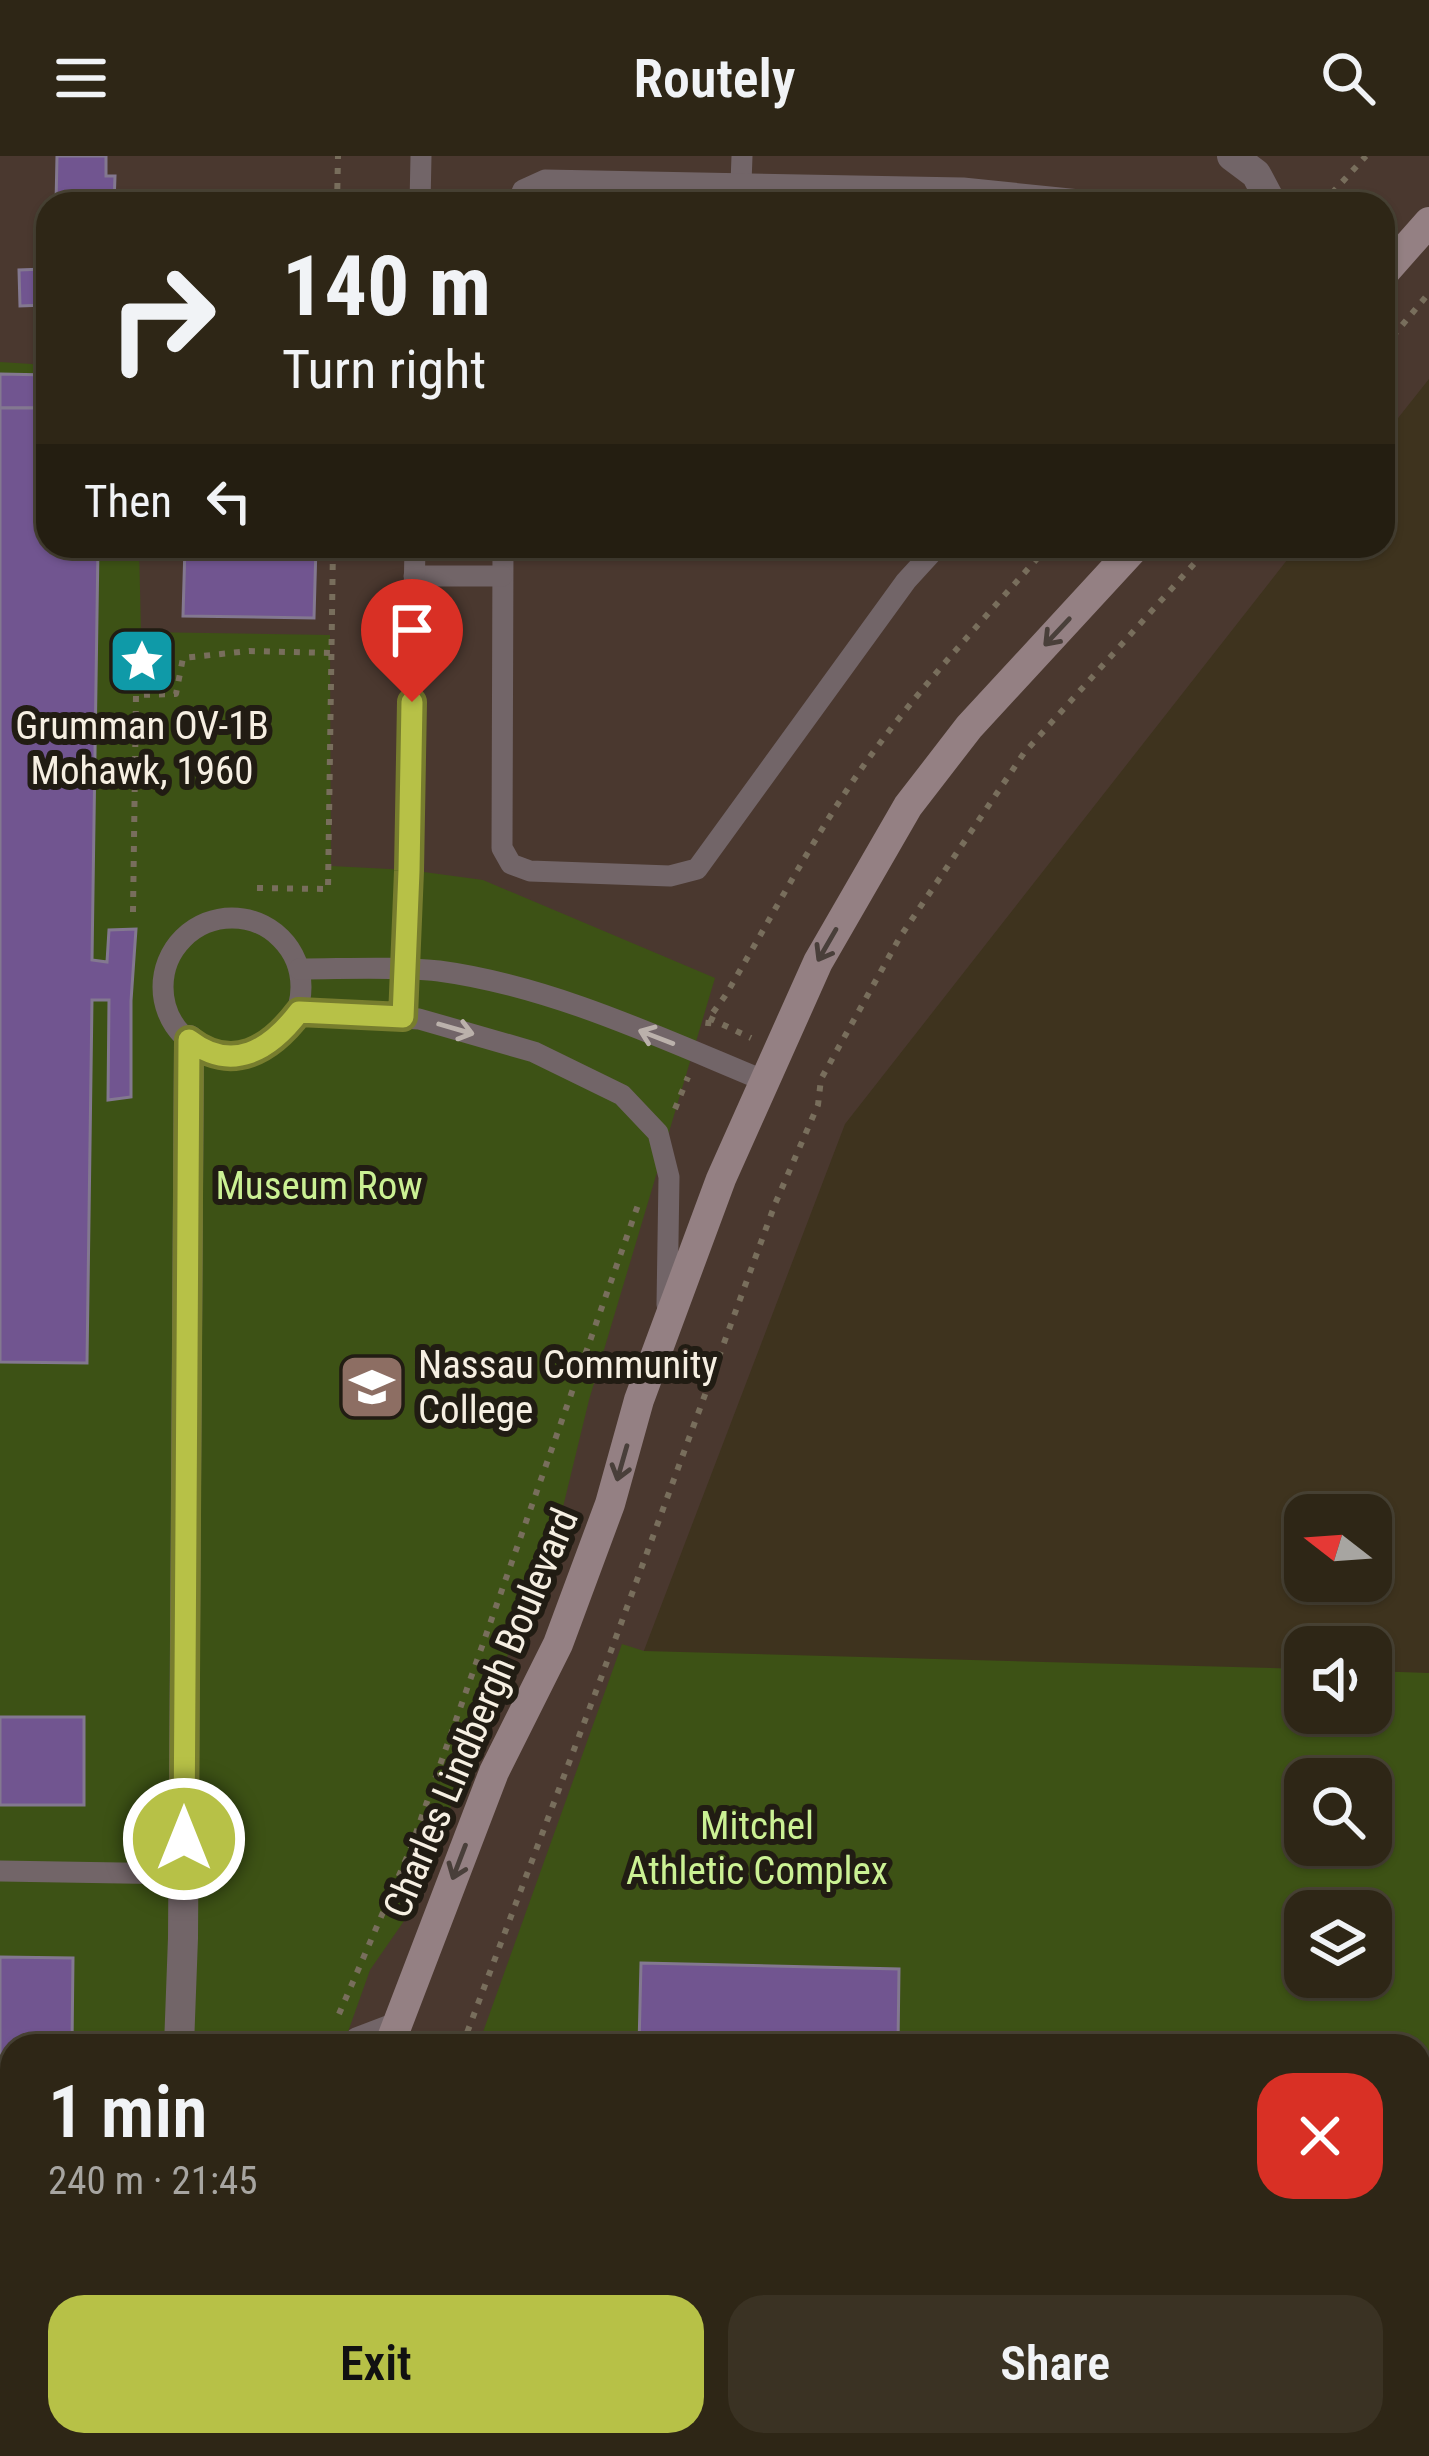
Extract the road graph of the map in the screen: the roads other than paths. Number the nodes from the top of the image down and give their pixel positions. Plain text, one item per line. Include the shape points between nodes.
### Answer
1 (421, 156) edge
2 (742, 156) edge
3 (1232, 156) edge
4 (741, 183) junction
5 (420, 192) edge
6 (522, 192) edge
7 (1002, 192) edge
8 (1266, 192) edge
9 (1429, 222) edge
10 (1395, 260) edge
11 (415, 558) edge
12 (503, 558) edge
13 (927, 558) edge
14 (1125, 558) edge
15 (414, 576) junction
16 (502, 576) junction
17 (406, 968) junction
18 (299, 969) junction
19 (299, 1012) junction
20 (403, 1017) junction
21 (189, 1040) junction
22 (765, 1081) junction
23 (667, 1327) junction
24 (0, 1871) edge
25 (183, 1874) junction
26 (179, 2034) edge
27 (394, 2034) edge

1 - 5 lane
2 - 4 lane
3 - 8 street
4 - 6 lane via 545,180
4 - 7 lane
9 - 10 street
11 - 15 lane
12 - 16 lane
13 - 16 lane via 697,869 670,876 530,871 512,864 502,848
14 -> 22 street, Charles Lindbergh Boulevard via 969,727 908,806 818,962
15 - 16 lane
15 - 17 lane
17 - 18 lane
17 - 20 lane
22 -> 17 lane via 539,992
18 - 19 lane
18 - 21 lane via 290,949 256,922 235,917 193,929 177,944 163,985 166,1008
19 - 20 lane
19 - 21 lane via 264,1048 240,1056
20 -> 23 lane via 534,1052 622,1095 658,1133 669,1177
21 - 25 street
22 - 23 street, Charles Lindbergh Boulevard
23 -> 27 street, Charles Lindbergh Boulevard via 558,1644 494,1772
24 - 25 lane
25 - 26 street

